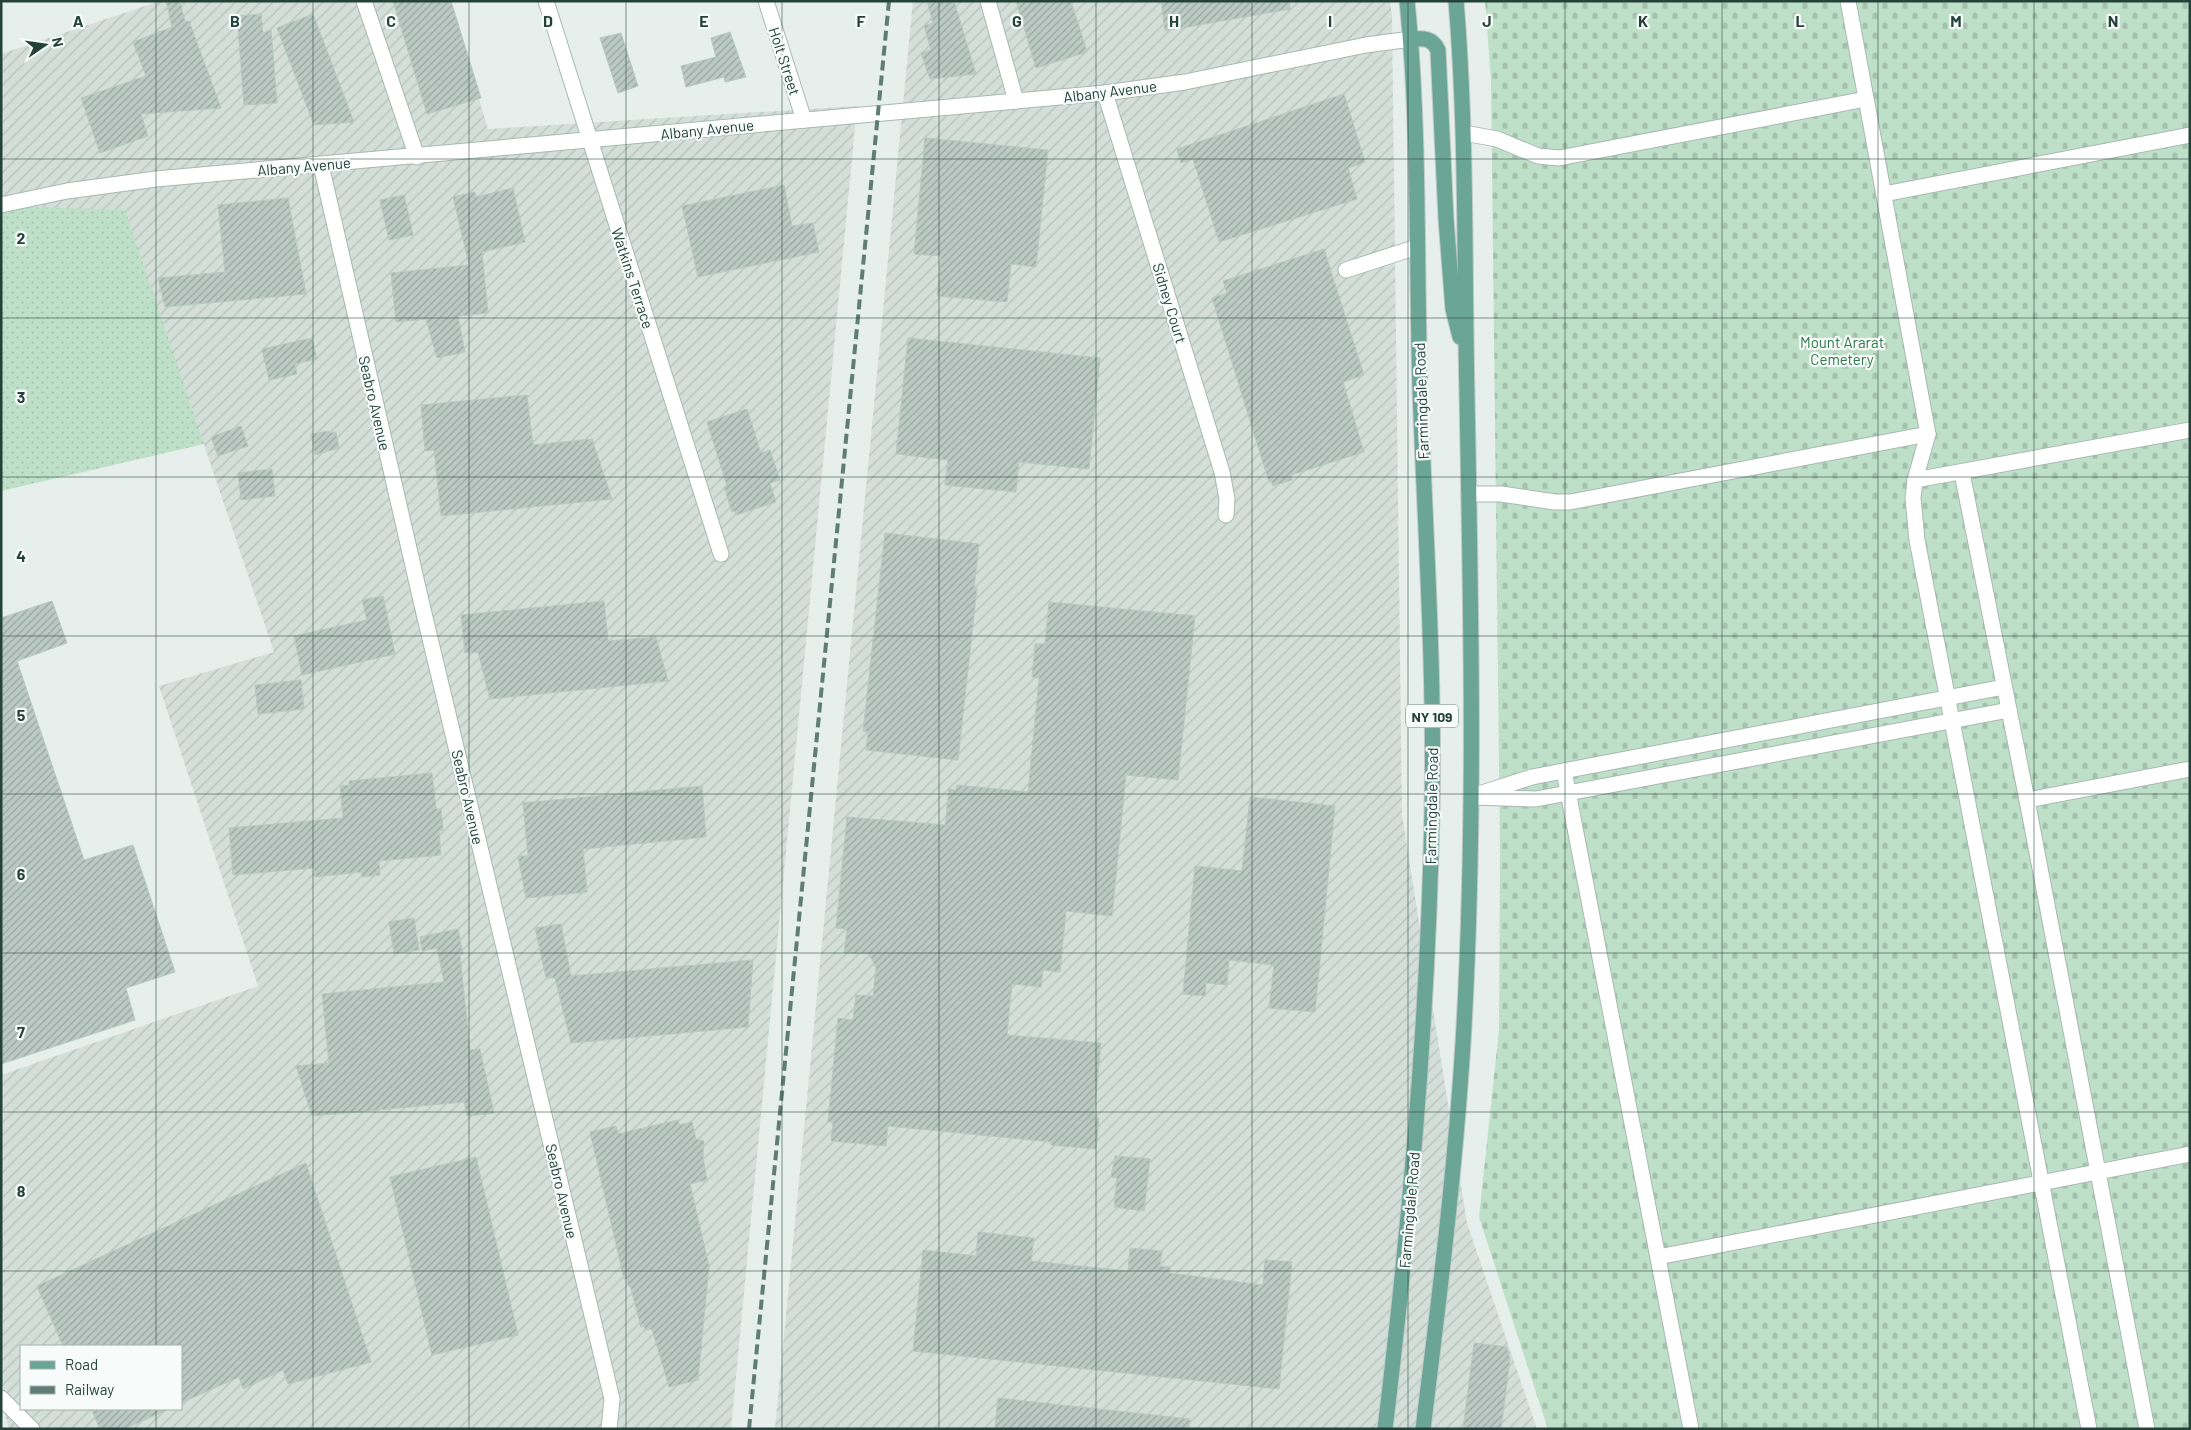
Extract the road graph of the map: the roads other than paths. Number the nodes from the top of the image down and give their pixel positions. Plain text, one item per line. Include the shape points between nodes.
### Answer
1 (364, 1) edge
2 (546, 1) edge
3 (766, 1) edge
4 (988, 1) edge
5 (1407, 1) edge
6 (1456, 1) edge
7 (1848, 1) edge
8 (1411, 39) junction
9 (1105, 93) junction
10 (1866, 99) junction
11 (1016, 101) junction
12 (804, 120) junction
13 (1464, 133) junction
14 (2190, 135) edge
15 (590, 141) junction
16 (417, 157) junction
17 (321, 165) junction
18 (1884, 194) junction
19 (1, 205) edge
20 (1417, 248) junction
21 (1346, 270) dead end
22 (1466, 363) junction
23 (2190, 430) edge
24 (1928, 434) junction
25 (1962, 473) junction
26 (1915, 480) junction
27 (1469, 494) junction
28 (1226, 515) dead end
29 (721, 554) dead end
30 (2004, 687) junction
31 (1948, 698) junction
32 (2009, 710) junction
33 (1952, 721) junction
34 (2190, 769) edge
35 (1564, 771) junction
36 (1568, 794) junction
37 (1472, 797) junction
38 (2027, 800) junction
39 (2190, 1154) edge
40 (2098, 1172) junction
41 (2042, 1182) junction
42 (1658, 1257) junction
43 (1, 1398) edge
44 (32, 1429) edge
45 (610, 1429) edge
46 (1385, 1429) edge
47 (1423, 1429) edge
48 (1691, 1429) edge
49 (2089, 1429) edge
50 (2147, 1429) edge

1 - 16 street
2 - 15 street, Watkins Terrace
3 - 12 street, Holt Street
4 - 11 street
5 - 8 main road, Farmingdale Road / NY 109
6 - 13 main road, NY 109
7 - 10 street
8 - 9 street, Albany Avenue via 1366,45 1185,82
8 - 20 main road, Farmingdale Road / NY 109
8 - 22 main road via 1428,39 1438,50 1444,199 1453,309
9 - 11 street, Albany Avenue
9 - 28 street, Sidney Court via 1222,472
10 - 13 street via 1559,158 1538,156 1497,139
10 - 18 street
11 - 12 street, Albany Avenue
12 - 15 street, Albany Avenue
13 - 22 main road, NY 109
14 - 18 street
15 - 16 street, Albany Avenue
15 - 29 street, Watkins Terrace
16 - 17 street, Albany Avenue
17 - 19 street, Albany Avenue via 110,185
17 - 45 street, Seabro Avenue via 422,605 612,1399
18 - 24 street
20 - 21 street
20 - 46 main road, Farmingdale Road / NY 109 via 1432,714 1432,821 1419,1094 1406,1252
22 - 27 main road, NY 109
23 - 25 street
24 - 26 street
24 - 27 street via 1570,502 1501,494
25 - 26 street
25 - 30 street
26 - 31 street via 1915,525
27 - 37 main road, NY 109
30 - 31 street
30 - 32 street
31 - 33 street
31 - 35 street
32 - 33 street
32 - 38 street
33 - 36 street
33 - 41 street
34 - 38 street
35 - 36 street
35 - 37 street via 1532,777
36 - 37 street via 1536,799
36 - 42 street
37 - 47 main road, NY 109 via 1466,987 1457,1119 1446,1249
38 - 40 street
39 - 40 street
40 - 41 street
40 - 50 street
41 - 42 street
41 - 49 street
42 - 48 street
43 - 44 street

